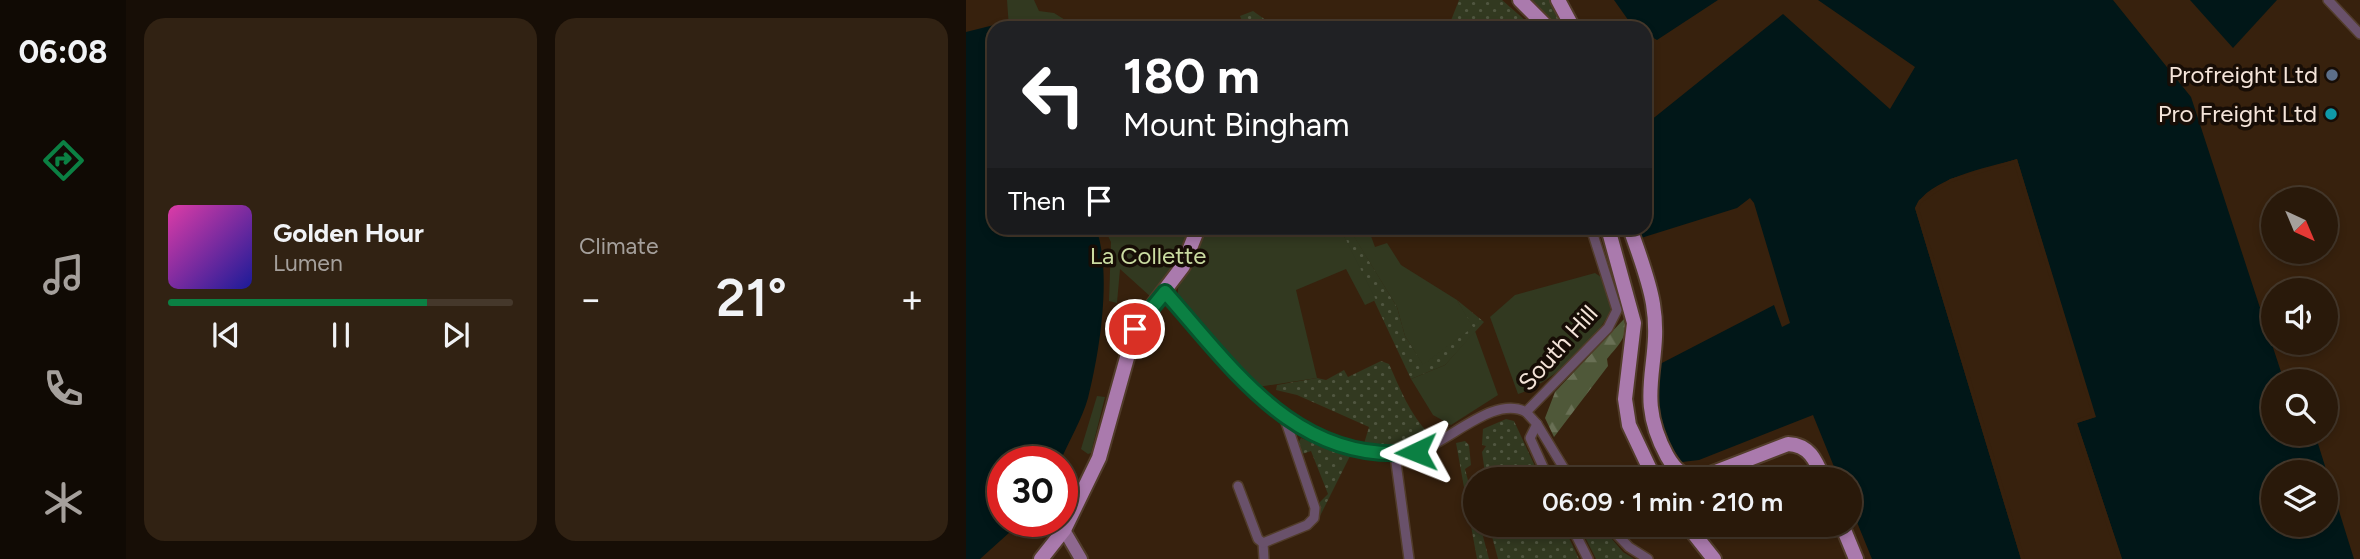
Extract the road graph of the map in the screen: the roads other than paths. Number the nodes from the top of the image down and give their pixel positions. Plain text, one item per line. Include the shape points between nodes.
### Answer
1 (1520, 0) edge
2 (1559, 0) edge
3 (2328, 0) edge
4 (1541, 21) edge
5 (1570, 21) edge
6 (2360, 34) edge
7 (1195, 235) edge
8 (1593, 235) edge
9 (1610, 235) edge
10 (1632, 235) edge
11 (1165, 292) junction
12 (1526, 412) junction
13 (1285, 419) junction
14 (1537, 424) junction
15 (1395, 455) junction
16 (1543, 467) edge
17 (1563, 467) edge
18 (1649, 467) edge
19 (1675, 467) edge
20 (1728, 467) edge
21 (1817, 467) edge
22 (1238, 486) dead end
23 (1078, 501) edge
24 (1059, 537) edge
25 (1069, 537) edge
26 (1577, 537) edge
27 (1619, 537) edge
28 (1697, 537) edge
29 (1847, 537) edge
30 (1263, 543) junction
31 (1041, 559) edge
32 (1081, 559) edge
33 (1264, 559) edge
34 (1409, 559) edge
35 (1588, 559) edge
36 (1648, 559) edge
37 (1714, 559) edge
38 (1856, 559) edge

1 - 4 main road
2 - 5 main road
3 - 6 street
7 - 11 main road
8 - 12 street, South Hill via 1616,310 1614,318
9 - 18 main road via 1633,315 1625,399 1629,425
10 - 19 main road via 1653,304 1652,422
11 - 13 street, South Hill via 1256,394
11 - 23 main road via 1135,329 1103,446
12 - 14 street, South Hill
12 - 15 street, South Hill via 1497,410 1416,452
13 - 15 street, South Hill via 1341,445
13 - 30 street via 1315,508 1314,518
14 - 16 street via 1530,438
14 - 17 street, South Hill
15 - 34 street
20 - 21 main road via 1788,444 1799,444 1808,451
22 - 30 street
24 - 31 main road
25 - 32 main road
26 - 35 street
27 - 36 street
28 - 37 main road
29 - 38 main road
30 - 33 street

